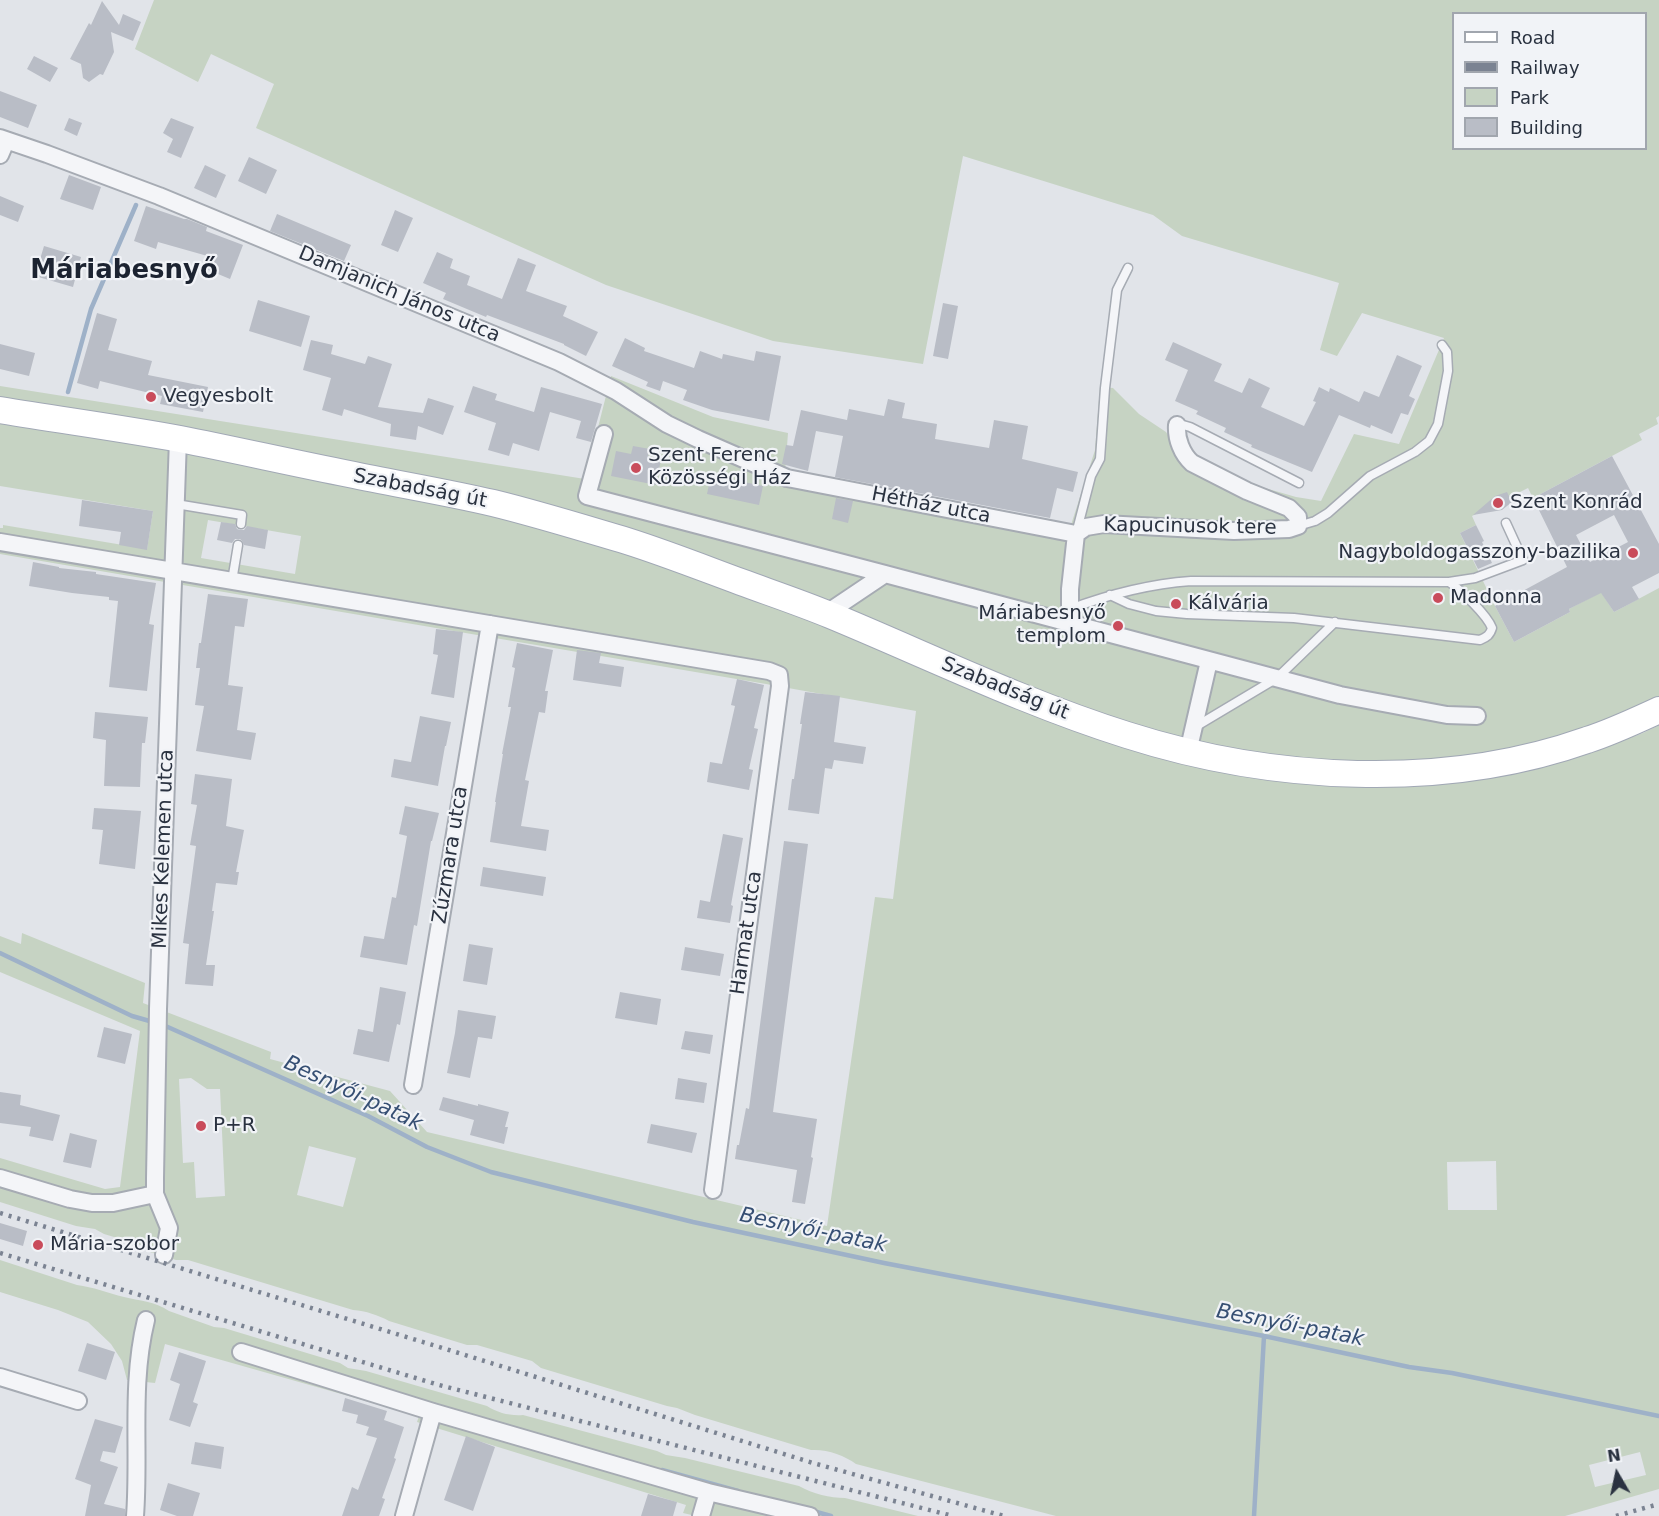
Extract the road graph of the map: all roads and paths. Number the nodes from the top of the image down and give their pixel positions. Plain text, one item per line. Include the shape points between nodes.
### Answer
1 (2, 145) edge
2 (1128, 268) dead end
3 (1442, 345) dead end
4 (0, 410) edge
5 (1177, 425) joint
6 (604, 434) dead end
7 (178, 439) junction
8 (787, 478) joint
9 (1299, 483) dead end
10 (176, 504) junction
11 (1506, 523) dead end
12 (241, 524) dead end
13 (1298, 526) junction
14 (1076, 534) junction
15 (0, 542) edge
16 (238, 545) dead end
17 (174, 571) junction
18 (885, 574) junction
19 (232, 581) junction
20 (1449, 582) junction
21 (1110, 595) junction
22 (827, 613) junction
23 (1070, 617) junction
24 (1335, 622) junction
25 (490, 624) junction
26 (1209, 661) junction
27 (1277, 678) junction
28 (1659, 710) edge
29 (1477, 716) dead end
30 (1191, 740) junction
31 (413, 1085) dead end
32 (0, 1178) edge
33 (713, 1190) dead end
34 (155, 1194) junction
35 (164, 1255) dead end
36 (146, 1320) dead end
37 (241, 1352) dead end
38 (0, 1377) edge
39 (78, 1401) dead end
40 (433, 1412) junction
41 (708, 1492) junction
42 (135, 1516) edge
43 (404, 1516) edge
44 (701, 1516) edge
45 (810, 1516) edge

1 - 8 street, Damjanich János utca via 47,154 159,196 559,362 677,429
2 - 14 lane via 1117,290 1100,459 1091,476
3 - 13 lane via 1447,352 1448,371 1438,424 1429,441 1370,476 1328,513
4 - 7 main road, Szabadság út
5 - 9 lane via 1190,427
5 - 13 street, Kapucinusok tere via 1183,452 1192,463 1290,508 1298,517
6 - 18 street via 587,496
7 - 10 street, Mikes Kelemen utca
7 - 22 main road, Szabadság út via 502,506 670,555
8 - 14 street, Hétház utca
10 - 12 lane via 242,515
10 - 17 street, Mikes Kelemen utca
11 - 20 lane via 1523,560 1475,578
13 - 14 street, Kapucinusok tere via 1234,531 1104,524 1086,527
14 - 23 street, Kapucinusok tere
15 - 17 street
16 - 19 lane
17 - 19 street
17 - 34 street, Mikes Kelemen utca
18 - 22 street
18 - 23 street
19 - 25 street
20 - 21 lane via 1191,581 1161,583
20 - 24 lane via 1490,622 1492,628 1487,637 1480,640
21 - 23 lane
21 - 24 lane via 1156,611
22 - 30 main road, Szabadság út via 1024,698 1120,733
23 - 26 street
24 - 27 lane
25 - 31 street, Zúzmara utca
25 - 33 street, Harmat utca via 779,675
26 - 27 street
26 - 30 street
27 - 29 street via 1403,708
27 - 30 lane
28 - 30 main road, Szabadság út via 1585,741 1518,759 1445,770 1377,774 1263,767 1230,762
32 - 34 street via 92,1203
34 - 35 street, Mikes Kelemen utca via 169,1228
36 - 42 street via 137,1380
37 - 40 street
38 - 39 street
40 - 41 street
40 - 43 street
41 - 44 street
41 - 45 street

